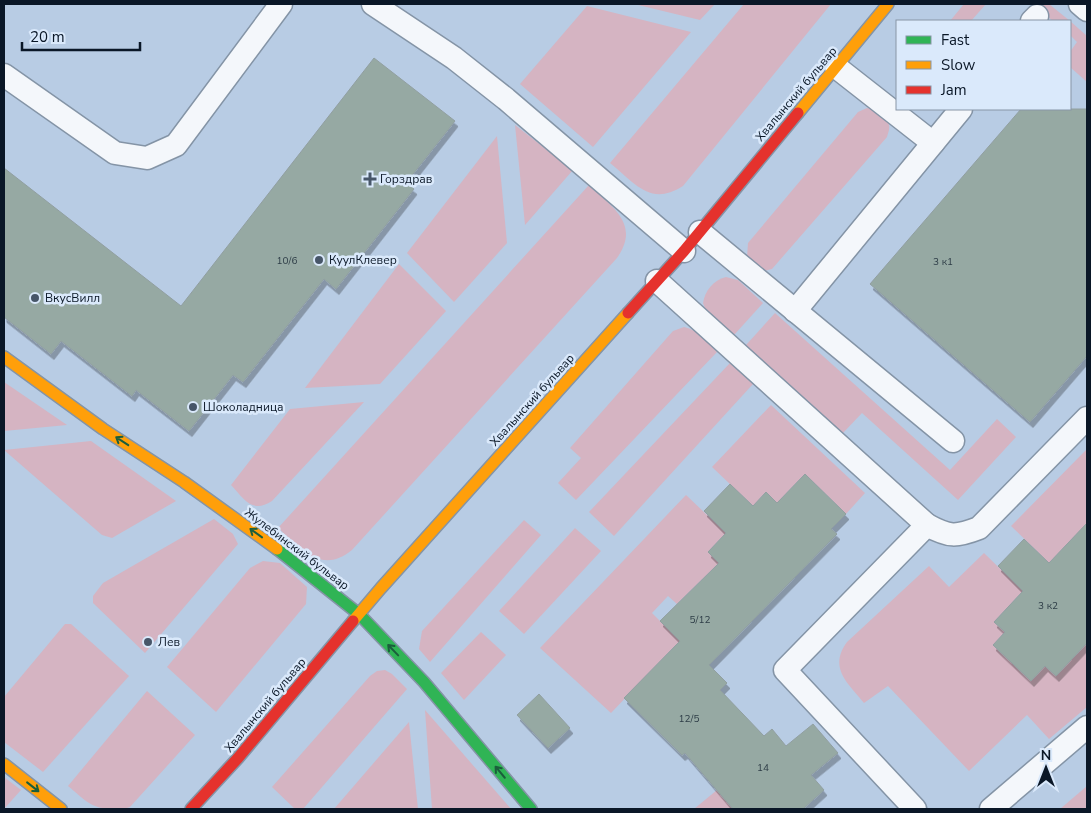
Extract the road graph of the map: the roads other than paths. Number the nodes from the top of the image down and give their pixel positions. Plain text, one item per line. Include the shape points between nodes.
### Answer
1 (282, 4) edge
2 (373, 4) edge
3 (888, 4) edge
4 (836, 67) junction
5 (4, 75) edge
6 (960, 110) edge
7 (933, 143) junction
8 (700, 232) junction
9 (684, 251) junction
10 (657, 281) junction
11 (795, 311) junction
12 (4, 357) edge
13 (1087, 418) edge
14 (953, 440) dead end
15 (927, 525) junction
16 (360, 615) junction
17 (1087, 727) edge
18 (4, 764) edge
19 (61, 809) edge
20 (191, 809) edge
21 (531, 809) edge
22 (915, 809) edge
23 (991, 809) edge

1 - 5 lane via 176,145 147,158 115,153
2 - 9 lane via 454,58 499,93
3 - 4 street, Хвалынский бульвар
4 - 7 lane
4 - 8 street, Хвалынский бульвар
6 - 7 lane
7 - 11 lane
8 - 9 street, Хвалынский бульвар
8 - 11 lane
9 - 10 street, Хвалынский бульвар
10 - 15 lane
10 - 16 street, Хвалынский бульвар
11 - 14 lane
16 -> 12 street, Жулебинский бульвар via 258,535
13 - 15 lane via 980,528 962,534 943,534
15 - 22 lane via 785,670
16 - 20 street, Хвалынский бульвар
21 -> 16 street, Жулебинский бульвар via 424,682
17 - 23 lane
18 -> 19 street

